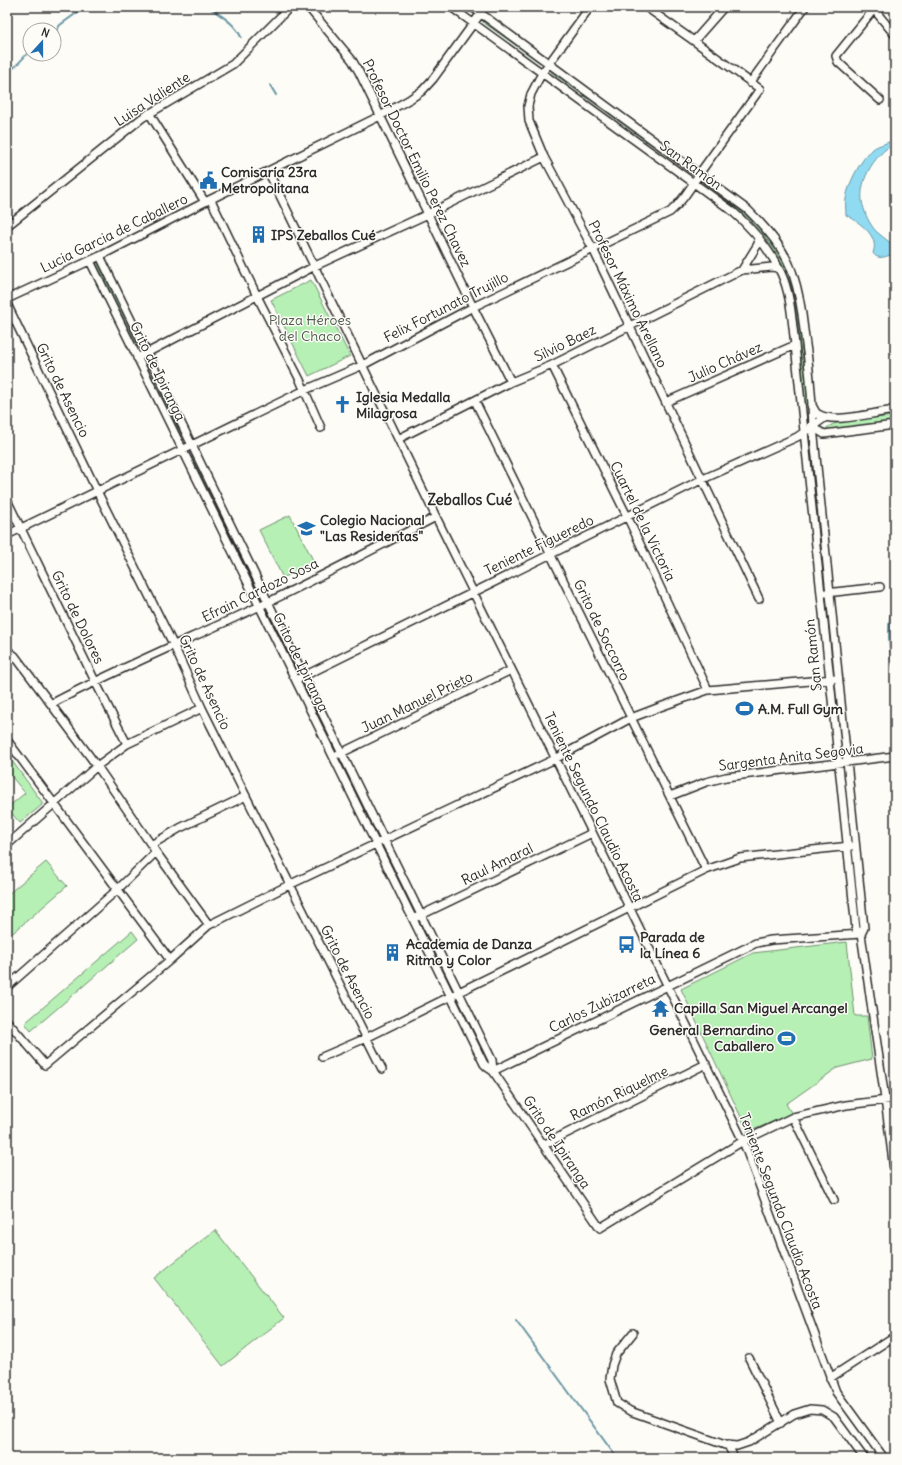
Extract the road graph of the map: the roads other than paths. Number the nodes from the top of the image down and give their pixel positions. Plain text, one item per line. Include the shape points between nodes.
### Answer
1 (290, 7) edge
2 (308, 7) edge
3 (451, 7) edge
4 (472, 7) edge
5 (590, 7) edge
6 (646, 7) edge
7 (724, 7) edge
8 (805, 7) edge
9 (873, 8) edge
10 (480, 13) junction
11 (473, 23) junction
12 (895, 35) edge
13 (694, 41) junction
14 (549, 63) junction
15 (542, 73) junction
16 (750, 83) junction
17 (880, 100) dead end
18 (149, 113) junction
19 (380, 116) junction
20 (544, 156) junction
21 (268, 171) junction
22 (699, 174) junction
23 (694, 183) junction
24 (208, 201) junction
25 (428, 214) junction
26 (7, 226) edge
27 (759, 237) junction
28 (593, 249) junction
29 (100, 256) junction
30 (90, 261) junction
31 (315, 266) junction
32 (778, 268) junction
33 (742, 270) junction
34 (257, 296) junction
35 (7, 300) edge
36 (7, 304) edge
37 (473, 308) junction
38 (629, 326) junction
39 (795, 345) junction
40 (147, 353) junction
41 (137, 358) junction
42 (363, 365) junction
43 (552, 365) junction
44 (511, 382) junction
45 (305, 390) junction
46 (475, 401) junction
47 (666, 402) junction
48 (812, 406) junction
49 (895, 408) edge
50 (826, 417) junction
51 (802, 419) junction
52 (895, 425) edge
53 (813, 427) junction
54 (321, 428) dead end
55 (824, 434) junction
56 (802, 435) junction
57 (814, 436) junction
58 (398, 439) junction
59 (192, 446) junction
60 (183, 450) junction
61 (703, 479) junction
62 (97, 491) junction
63 (7, 500) edge
64 (627, 516) junction
65 (436, 517) junction
66 (21, 529) junction
67 (7, 535) edge
68 (550, 554) junction
69 (880, 587) dead end
70 (474, 591) junction
71 (830, 592) junction
72 (820, 593) junction
73 (760, 598) dead end
74 (268, 602) junction
75 (259, 606) junction
76 (174, 646) junction
77 (7, 650) edge
78 (511, 670) junction
79 (304, 676) junction
80 (839, 679) junction
81 (295, 680) junction
82 (829, 680) junction
83 (95, 681) junction
84 (708, 690) junction
85 (51, 704) junction
86 (202, 708) junction
87 (631, 718) junction
88 (7, 740) edge
89 (127, 744) junction
90 (342, 753) junction
91 (895, 756) edge
92 (333, 757) junction
93 (555, 759) junction
94 (847, 763) junction
95 (838, 764) junction
96 (97, 766) junction
97 (246, 796) junction
98 (670, 796) junction
99 (54, 803) junction
100 (592, 833) junction
101 (384, 839) junction
102 (375, 843) junction
103 (151, 844) junction
104 (7, 845) edge
105 (856, 845) junction
106 (846, 846) junction
107 (156, 852) junction
108 (706, 870) junction
109 (289, 885) junction
110 (117, 890) junction
111 (630, 908) junction
112 (421, 914) junction
113 (413, 918) junction
114 (209, 925) junction
115 (861, 934) junction
116 (170, 960) junction
117 (668, 986) junction
118 (7, 987) edge
119 (459, 992) junction
120 (450, 996) junction
121 (7, 1021) edge
122 (366, 1038) junction
123 (322, 1057) dead end
124 (706, 1064) junction
125 (382, 1069) dead end
126 (493, 1071) junction
127 (885, 1099) junction
128 (895, 1099) edge
129 (793, 1117) junction
130 (743, 1141) junction
131 (544, 1145) junction
132 (895, 1178) edge
133 (834, 1200) dead end
134 (633, 1332) dead end
135 (895, 1336) edge
136 (749, 1358) dead end
137 (830, 1378) junction
138 (781, 1423) junction
139 (728, 1445) junction
140 (734, 1458) edge
141 (864, 1458) edge
142 (884, 1458) edge

1 - 18 street, Luisa Valiente via 233,64
2 - 19 street, Profesor Doctor Emilio Perez Chavez via 352,60
3 - 11 street, San Ramón
4 - 10 street, San Ramón
5 - 14 street, Profesor Máximo Arellano
6 - 13 street
7 - 13 street
8 - 16 street
9 - 12 street
9 - 17 street via 836,59
10 - 11 street, Lucia Garcia de Caballero
10 - 14 street, San Ramón
11 - 15 street, San Ramón
11 - 19 street, Lucia Garcia de Caballero via 422,91
13 - 16 street
14 - 15 street, Profesor Máximo Arellano
14 - 22 street, San Ramón
15 - 20 street, Profesor Máximo Arellano via 528,106 529,121
15 - 23 street, San Ramón
16 - 22 street, Felix Fortunato Trujillo via 760,90
18 - 24 street
18 - 26 street, Luisa Valiente
19 - 21 street, Lucia Garcia de Caballero
19 - 25 street, Profesor Doctor Emilio Perez Chavez
20 - 25 street
20 - 28 street, Profesor Máximo Arellano
21 - 24 street, Lucia Garcia de Caballero
21 - 31 street, Teniente Segundo Claudio Acosta
22 - 23 street, Felix Fortunato Trujillo
22 - 48 street, San Ramón via 748,210 780,248 793,273 802,309
23 - 27 street, San Ramón via 731,210
23 - 28 street, Felix Fortunato Trujillo via 670,212
24 - 29 street, Lucia Garcia de Caballero
24 - 34 street
25 - 31 street
25 - 37 street, Profesor Doctor Emilio Perez Chavez
27 - 32 street, San Ramón
27 - 33 street via 758,244
28 - 37 street, Felix Fortunato Trujillo
28 - 38 street, Profesor Máximo Arellano
29 - 30 street, Lucia Garcia de Caballero
29 - 40 street, Grito de Ipiranga
30 - 35 street, Lucia Garcia de Caballero
30 - 41 street, Grito de Ipiranga
31 - 34 street
31 - 42 street, Teniente Segundo Claudio Acosta
32 - 33 street, Silvio Baez
32 - 39 street, San Ramón via 790,307
33 - 38 street, Silvio Baez
34 - 40 street
34 - 45 street
36 - 62 street, Grito de Asencio
37 - 42 street, Felix Fortunato Trujillo
37 - 44 street, Profesor Doctor Emilio Perez Chavez
38 - 43 street, Silvio Baez
38 - 47 street, Profesor Máximo Arellano
39 - 47 street, Julio Chávez
39 - 51 street, San Ramón
40 - 41 street
40 - 59 street, Grito de Ipiranga
41 - 60 street, Grito de Ipiranga
42 - 45 street, Felix Fortunato Trujillo
42 - 58 street, Teniente Segundo Claudio Acosta
43 - 44 street, Silvio Baez
43 - 64 street, Cuartel de la Victoria
44 - 46 street, Silvio Baez
45 - 54 street
45 - 59 street, Felix Fortunato Trujillo
46 - 58 street, Silvio Baez
46 - 68 street, Grito de Soccorro
47 - 61 street, Profesor Máximo Arellano
48 - 50 street via 817,414
48 - 53 street, San Ramón
49 - 50 street via 841,418
50 - 53 street, Teniente Figueredo
51 - 53 street
51 - 56 street, San Ramón
52 - 55 street, Teniente Figueredo
53 - 55 street
53 - 56 street, Teniente Figueredo
53 - 57 street, San Ramón
55 - 57 street, Teniente Figueredo
56 - 57 street, Teniente Figueredo
56 - 61 street, Teniente Figueredo
56 - 72 street, San Ramón
57 - 71 street, San Ramón
58 - 65 street, Teniente Segundo Claudio Acosta
59 - 60 street, Felix Fortunato Trujillo
59 - 74 street, Grito de Ipiranga
60 - 62 street, Felix Fortunato Trujillo
60 - 75 street, Grito de Ipiranga
61 - 64 street, Teniente Figueredo
61 - 73 street, Profesor Máximo Arellano
62 - 66 street, Felix Fortunato Trujillo
62 - 76 street, Grito de Asencio
63 - 66 street, Grito de Dolores
64 - 68 street, Teniente Figueredo
64 - 84 street, Cuartel de la Victoria
65 - 70 street, Teniente Segundo Claudio Acosta
65 - 74 street, Efrain Cardozo Sosa
66 - 67 street, Felix Fortunato Trujillo
66 - 83 street, Grito de Dolores
68 - 70 street, Teniente Figueredo
68 - 87 street, Grito de Soccorro
69 - 71 street
70 - 78 street, Teniente Segundo Claudio Acosta
70 - 79 street, Teniente Figueredo
71 - 72 street
71 - 80 street, San Ramón
72 - 82 street, San Ramón
74 - 75 street, Efrain Cardozo Sosa
74 - 79 street, Grito de Ipiranga
75 - 76 street, Efrain Cardozo Sosa
75 - 81 street, Grito de Ipiranga
76 - 83 street, Efrain Cardozo Sosa
76 - 86 street, Grito de Asencio
77 - 85 street via 15,656
78 - 90 street, Juan Manuel Prieto
78 - 93 street, Teniente Segundo Claudio Acosta
79 - 81 street, Teniente Figueredo
79 - 90 street, Grito de Ipiranga
80 - 82 street
80 - 94 street, San Ramón
81 - 92 street, Grito de Ipiranga
82 - 84 street
82 - 95 street, San Ramón
83 - 85 street, Efrain Cardozo Sosa
83 - 89 street, Grito de Dolores
84 - 87 street
85 - 96 street
86 - 89 street
86 - 97 street, Grito de Asencio
87 - 93 street
87 - 98 street, Grito de Soccorro
88 - 99 street
89 - 96 street
90 - 92 street, Juan Manuel Prieto
90 - 101 street, Grito de Ipiranga
91 - 94 street, Sargenta Anita Segovia
92 - 102 street, Grito de Ipiranga
93 - 100 street, Teniente Segundo Claudio Acosta
93 - 101 street
94 - 95 street, Sargenta Anita Segovia
94 - 105 street, San Ramón
95 - 98 street, Sargenta Anita Segovia via 726,777
95 - 106 street, San Ramón
96 - 99 street
96 - 103 street
97 - 103 street
97 - 109 street, Grito de Asencio
98 - 108 street, Grito de Soccorro
99 - 104 street
99 - 110 street
100 - 111 street, Teniente Segundo Claudio Acosta
100 - 112 street, Raul Amaral
101 - 102 street
101 - 112 street, Grito de Ipiranga
102 - 109 street
102 - 113 street, Grito de Ipiranga
103 - 107 street
105 - 106 street
105 - 115 street, San Ramón via 864,928
106 - 108 street via 740,858
106 - 115 street, San Ramón via 856,929
107 - 110 street
107 - 114 street
108 - 111 street
109 - 114 street
109 - 122 street, Grito de Asencio
110 - 116 street
110 - 118 street
111 - 117 street, Teniente Segundo Claudio Acosta
111 - 119 street
112 - 113 street, Raul Amaral
112 - 119 street, Grito de Ipiranga
113 - 120 street, Grito de Ipiranga
114 - 116 street
115 - 117 street, Carlos Zubizarreta via 756,943
115 - 127 street, San Ramón
116 - 121 street via 45,1065
117 - 124 street, Teniente Segundo Claudio Acosta
117 - 126 street, Carlos Zubizarreta
119 - 120 street
119 - 126 street, Grito de Ipiranga via 492,1060
120 - 122 street
120 - 126 street, Grito de Ipiranga via 484,1064
122 - 123 street
122 - 125 street, Grito de Asencio
124 - 130 street, Teniente Segundo Claudio Acosta
124 - 131 street, Ramón Riquelme
126 - 131 street, Grito de Ipiranga
127 - 128 street
127 - 129 street
127 - 132 street, San Ramón
129 - 130 street
129 - 133 street
130 - 131 street, Grito de Ipiranga via 600,1228
130 - 137 street, Teniente Segundo Claudio Acosta
134 - 139 street via 616,1354 612,1365 610,1379 617,1403 630,1411
135 - 137 street
136 - 138 street
137 - 142 street, Teniente Segundo Claudio Acosta via 836,1392
138 - 139 street via 749,1442 737,1446
138 - 141 street via 794,1414 810,1409 822,1410 834,1417
139 - 140 street

